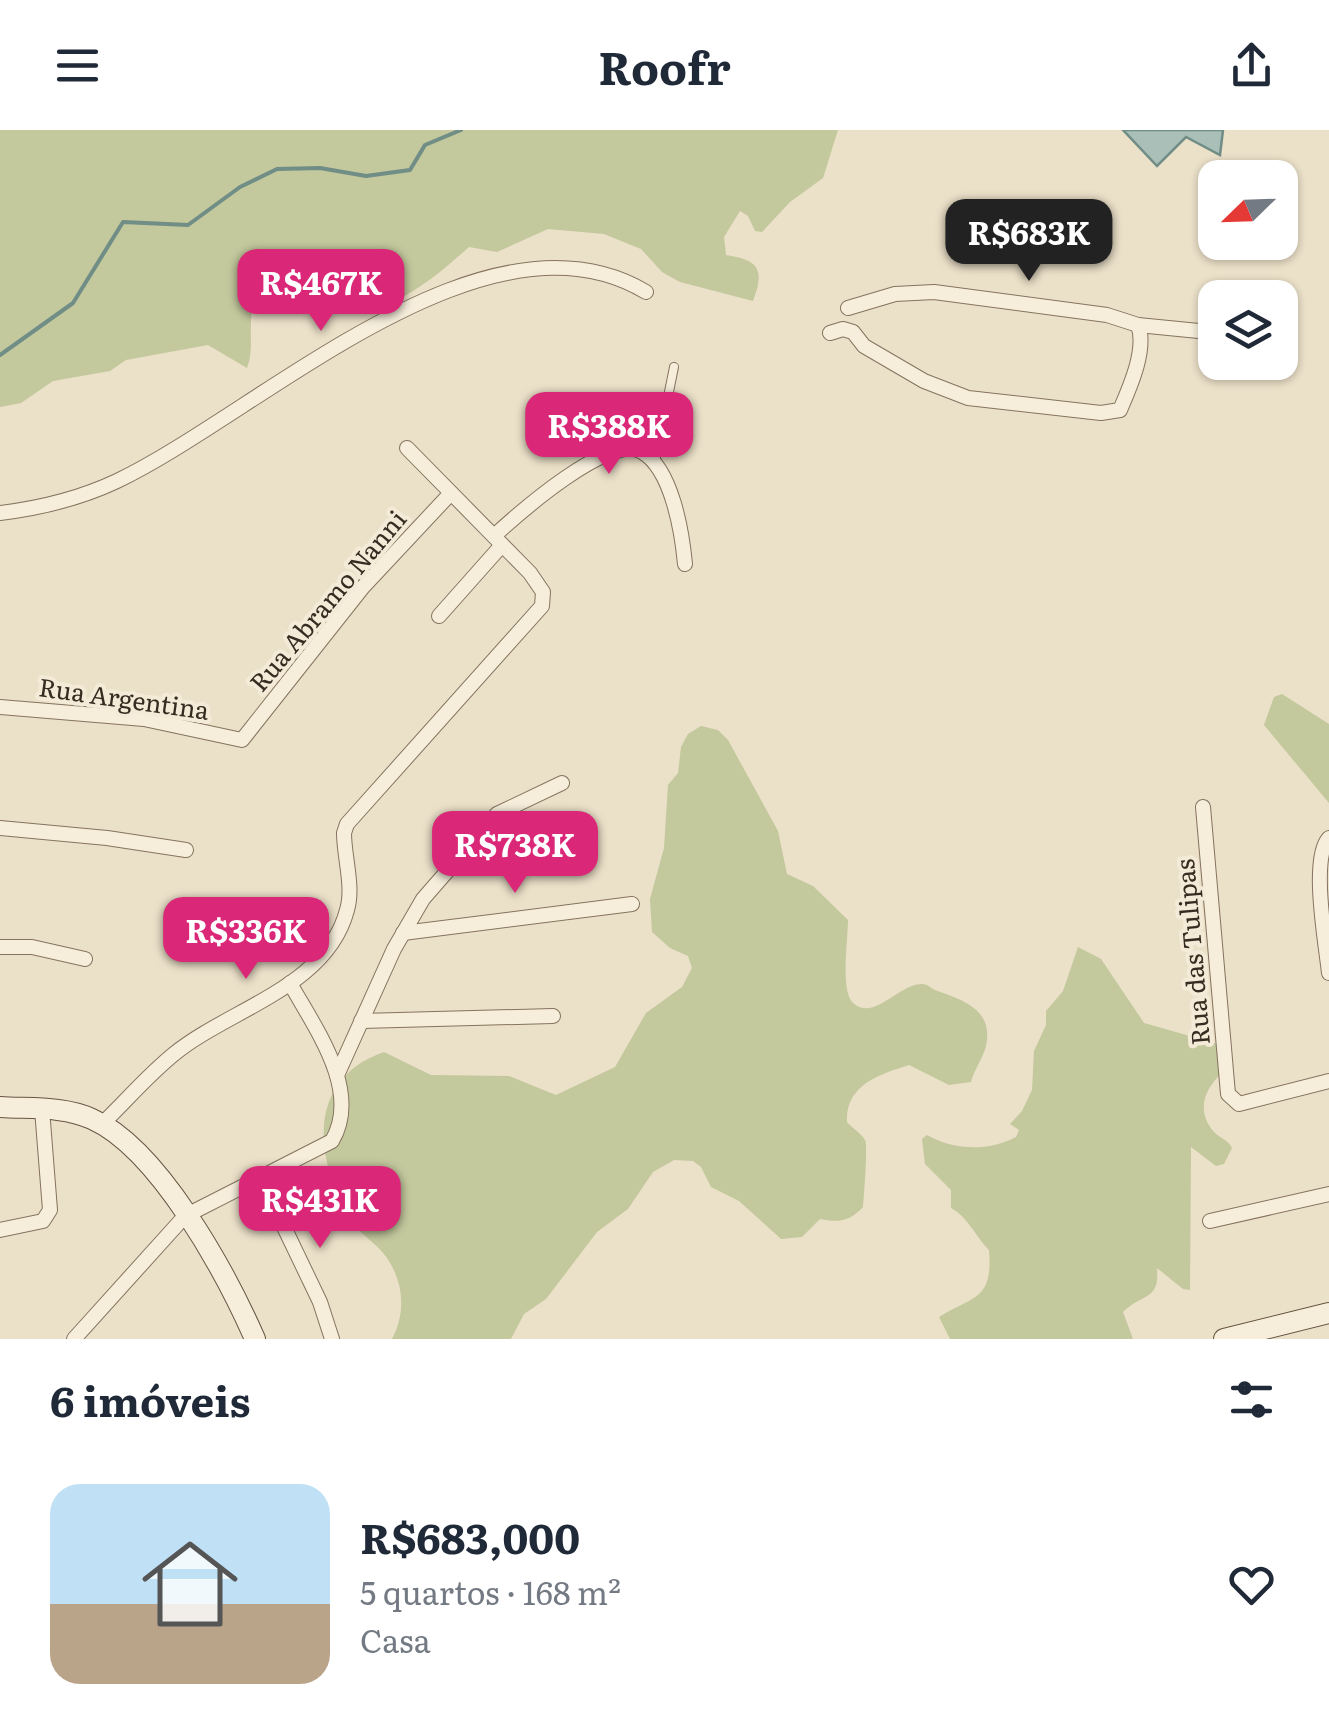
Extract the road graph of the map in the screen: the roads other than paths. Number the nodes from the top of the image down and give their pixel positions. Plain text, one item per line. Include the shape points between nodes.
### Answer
1 (646, 292) dead end
2 (848, 308) dead end
3 (1138, 326) junction
4 (1198, 331) edge
5 (830, 333) dead end
6 (674, 367) dead end
7 (407, 448) dead end
8 (654, 462) junction
9 (451, 493) junction
10 (0, 512) edge
11 (498, 540) junction
12 (686, 564) dead end
13 (439, 616) dead end
14 (0, 707) edge
15 (242, 740) joint
16 (562, 783) dead end
17 (1203, 807) dead end
18 (0, 828) edge
19 (1327, 839) edge
20 (186, 850) dead end
21 (632, 904) dead end
22 (403, 932) junction
23 (0, 948) edge
24 (85, 959) dead end
25 (1329, 974) edge
26 (290, 984) junction
27 (553, 1016) dead end
28 (361, 1021) junction
29 (338, 1073) junction
30 (1329, 1080) edge
31 (0, 1107) edge
32 (42, 1110) junction
33 (102, 1124) junction
34 (261, 1180) junction
35 (1329, 1194) edge
36 (185, 1216) junction
37 (1210, 1221) dead end
38 (0, 1230) edge
39 (1329, 1313) edge
40 (74, 1339) edge
41 (255, 1339) edge
42 (332, 1339) edge
43 (1224, 1339) edge

1 - 10 street via 619,276 573,267 464,282 410,306 120,480 44,507
2 - 3 street via 895,294 934,292 1107,315
3 - 4 street
3 - 5 street via 1143,339 1120,410 1101,413 968,398 924,381 864,346 853,332
6 - 8 lane
7 - 9 street
8 - 11 street via 640,450 610,452 516,515
8 - 12 street via 681,523
9 - 11 street
9 - 15 street, Rua Abramo Nanni via 354,598
11 - 13 street
11 - 26 street via 539,584 542,606 347,824 348,908 329,947
14 - 15 street, Rua Argentina via 144,719
16 - 22 street via 483,826
17 - 30 street, Rua das Tulipas via 1228,1094 1239,1104
18 - 20 street
19 - 25 street via 1320,879
21 - 22 street
22 - 28 street
23 - 24 street via 32,947
26 - 29 street
26 - 33 street via 182,1048
27 - 28 street
28 - 29 street
29 - 34 street via 332,1140
31 - 32 main road
32 - 33 main road
32 - 38 street via 50,1210 42,1221
33 - 36 main road via 139,1155
34 - 36 street
34 - 42 street
35 - 37 street
36 - 40 street
36 - 41 main road
39 - 43 main road

